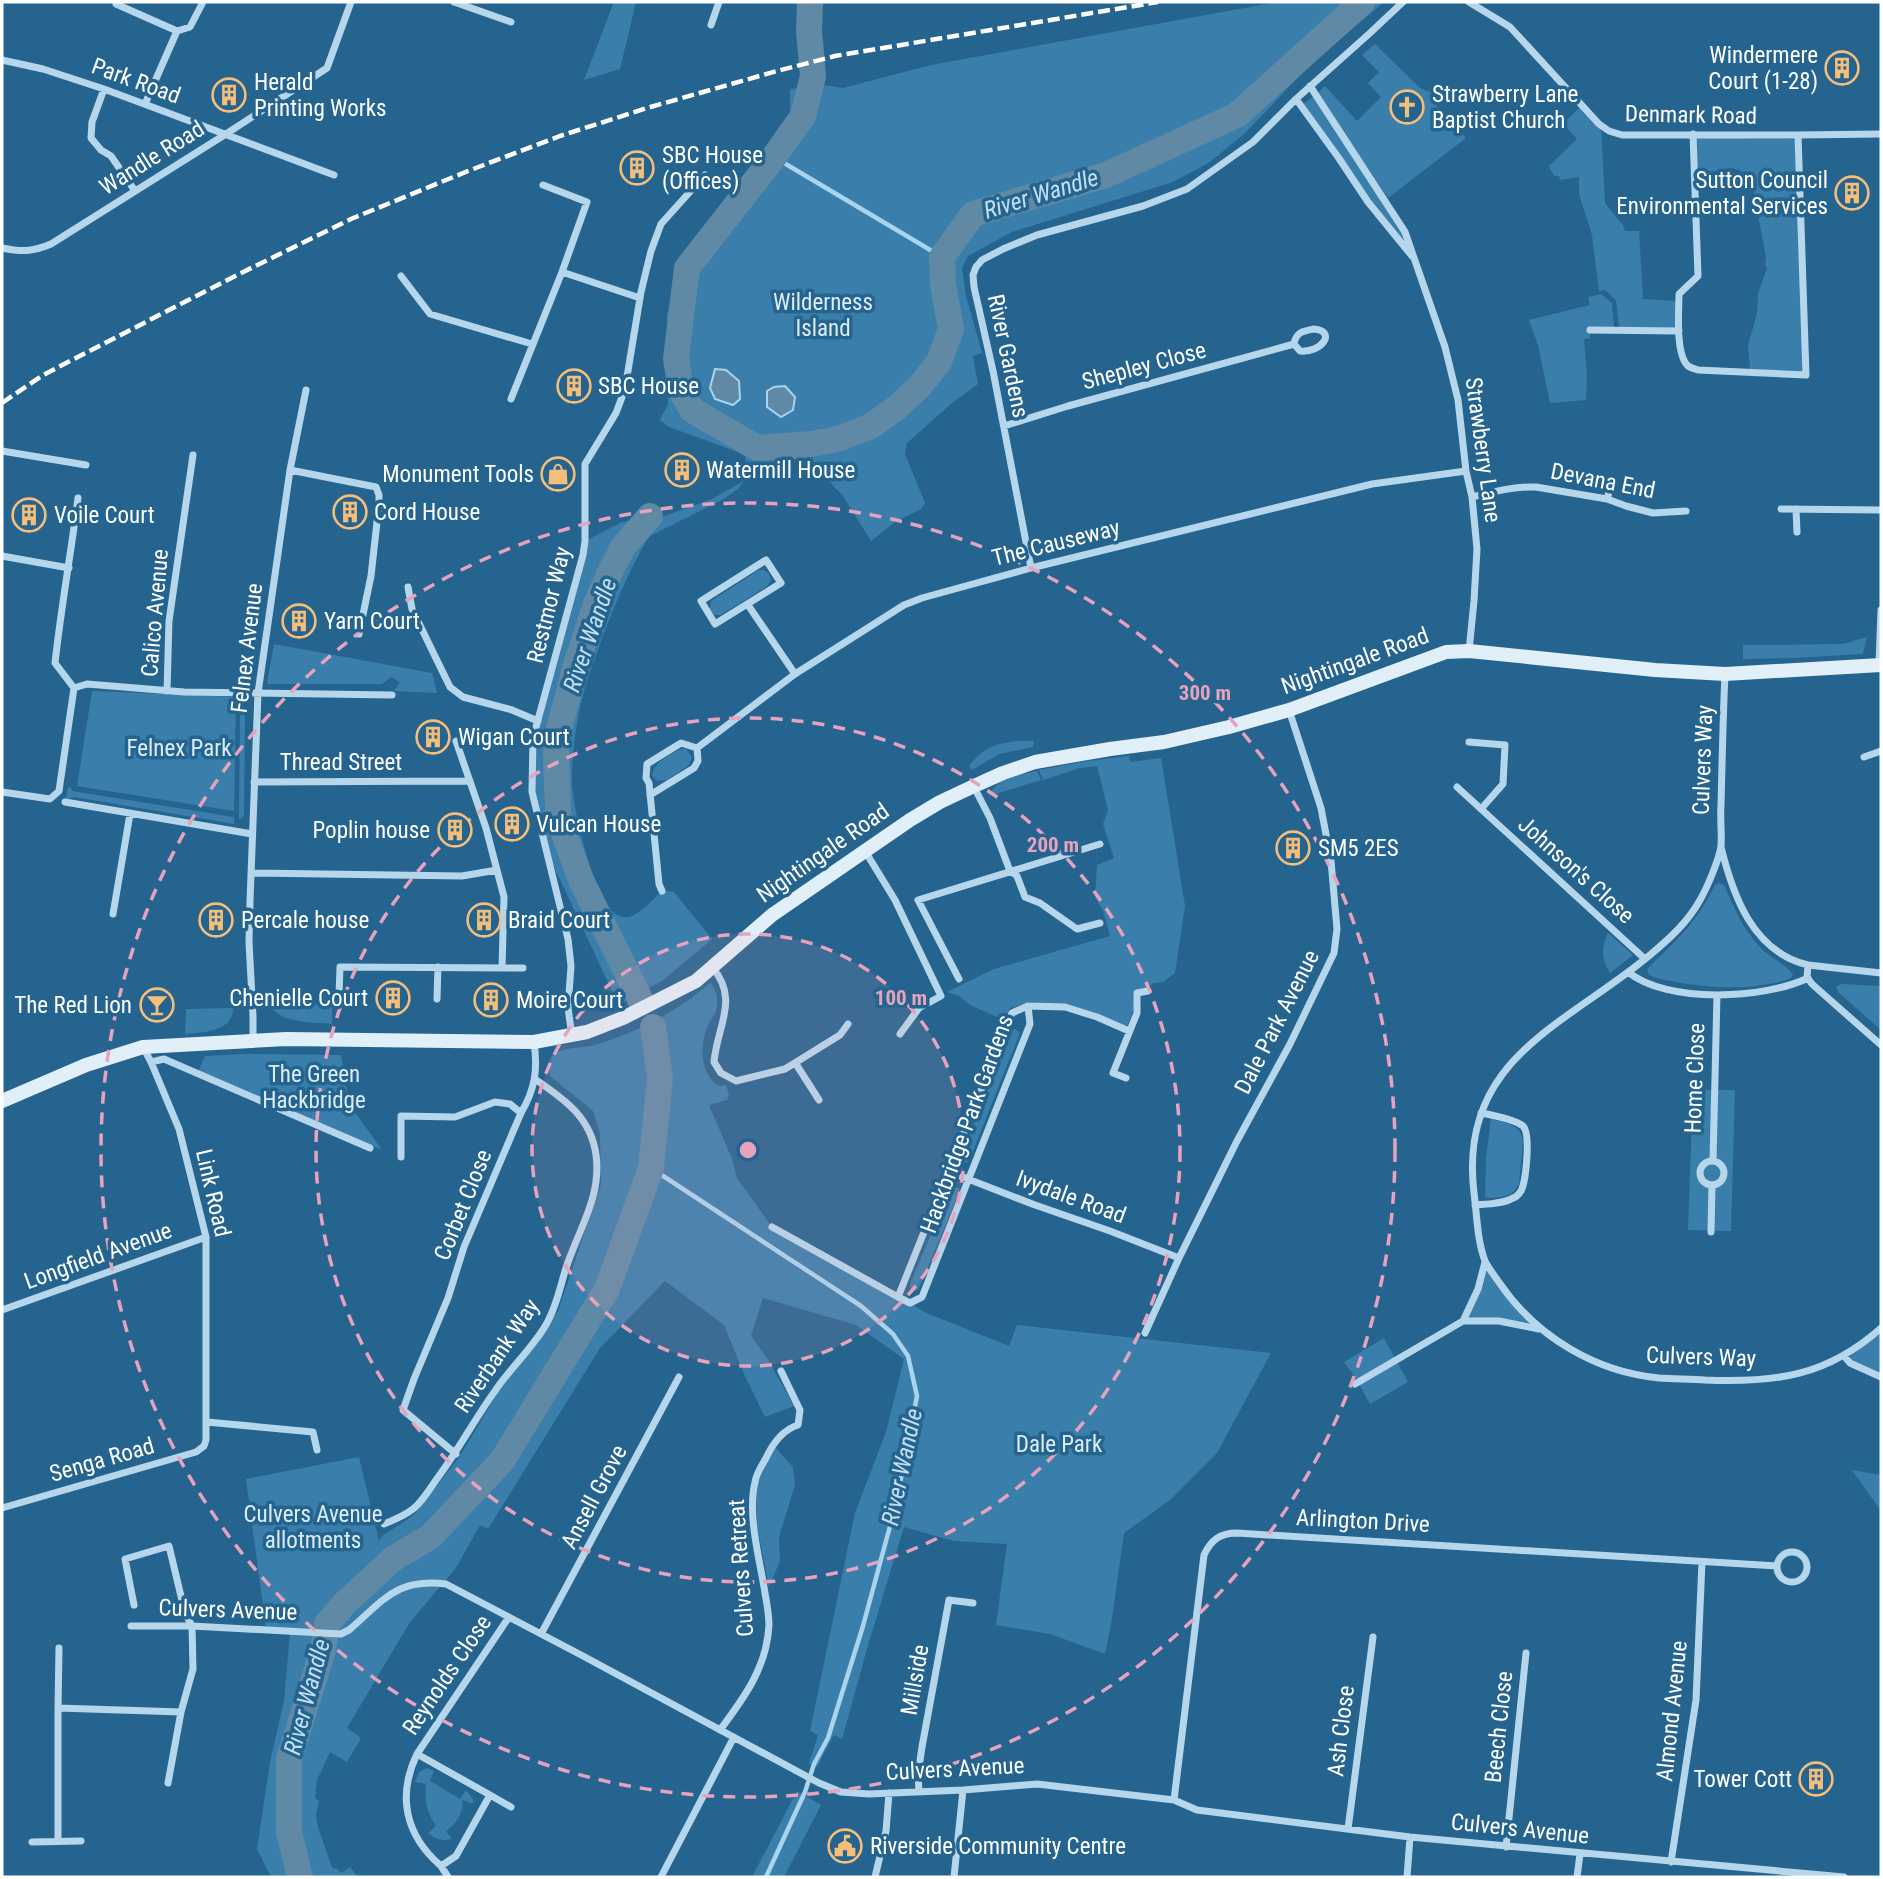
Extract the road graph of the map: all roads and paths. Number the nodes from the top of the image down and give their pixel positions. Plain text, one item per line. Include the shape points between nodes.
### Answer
1 (117, 2) edge
2 (351, 2) edge
3 (454, 2) edge
4 (719, 2) edge
5 (1403, 2) edge
6 (1469, 2) edge
7 (202, 4) dead end
8 (511, 22) dead end
9 (711, 25) dead end
10 (177, 31) junction
11 (2, 60) edge
12 (1310, 86) junction
13 (104, 89) junction
14 (1296, 99) junction
15 (145, 104) junction
16 (226, 134) junction
17 (1693, 134) junction
18 (1881, 134) edge
19 (1798, 135) junction
20 (705, 175) dead end
21 (334, 176) dead end
22 (543, 185) dead end
23 (135, 191) junction
24 (2, 248) edge
25 (1415, 260) junction
26 (562, 272) junction
27 (401, 276) dead end
28 (640, 298) junction
29 (1590, 330) dead end
30 (1679, 331) junction
31 (532, 344) junction
32 (1294, 344) dead end
33 (306, 390) dead end
34 (511, 399) dead end
35 (1004, 425) junction
36 (2, 452) edge
37 (193, 455) dead end
38 (86, 465) dead end
39 (290, 470) junction
40 (1465, 471) junction
41 (1612, 481) dead end
42 (1472, 497) junction
43 (78, 498) dead end
44 (1607, 499) junction
45 (1781, 509) dead end
46 (1796, 509) junction
47 (1881, 510) edge
48 (1686, 511) dead end
49 (1797, 532) dead end
50 (2, 556) edge
51 (69, 568) junction
52 (1031, 568) junction
53 (408, 587) dead end
54 (748, 604) junction
55 (1881, 610) edge
56 (359, 634) dead end
57 (1469, 651) junction
58 (1880, 665) edge
59 (795, 674) junction
60 (1725, 674) junction
61 (74, 688) junction
62 (167, 691) junction
63 (258, 693) junction
64 (392, 695) dead end
65 (1289, 710) junction
66 (538, 721) junction
67 (456, 741) dead end
68 (1469, 742) dead end
69 (697, 748) junction
70 (1881, 751) edge
71 (1864, 757) dead end
72 (470, 781) junction
73 (254, 782) junction
74 (974, 786) junction
75 (1457, 787) dead end
76 (2, 792) edge
77 (650, 795) junction
78 (65, 802) dead end
79 (1481, 809) junction
80 (130, 814) junction
81 (253, 834) junction
82 (1100, 844) dead end
83 (1721, 847) junction
84 (865, 850) junction
85 (497, 870) junction
86 (1010, 871) junction
87 (251, 873) junction
88 (662, 891) dead end
89 (113, 914) dead end
90 (1100, 923) dead end
91 (1645, 959) junction
92 (1808, 965) junction
93 (438, 967) junction
94 (712, 967) junction
95 (502, 968) junction
96 (523, 968) dead end
97 (1628, 972) junction
98 (1881, 973) edge
99 (1808, 978) junction
100 (960, 979) dead end
101 (1149, 991) dead end
102 (1717, 995) junction
103 (340, 996) dead end
104 (438, 999) dead end
105 (1028, 1006) junction
106 (848, 1024) dead end
107 (1129, 1031) junction
108 (900, 1034) dead end
109 (572, 1036) junction
110 (253, 1040) junction
111 (534, 1042) junction
112 (1881, 1045) edge
113 (143, 1047) junction
114 (151, 1062) junction
115 (796, 1064) junction
116 (1126, 1078) dead end
117 (535, 1079) junction
118 (819, 1100) dead end
119 (2, 1101) edge
120 (521, 1113) junction
121 (1481, 1113) junction
122 (370, 1148) dead end
123 (401, 1157) dead end
124 (1713, 1161) junction
125 (950, 1172) junction
126 (968, 1179) junction
127 (1712, 1185) junction
128 (1475, 1205) junction
129 (772, 1227) dead end
130 (1711, 1232) dead end
131 (206, 1237) junction
132 (1179, 1258) junction
133 (1485, 1262) junction
134 (898, 1297) junction
135 (2, 1310) edge
136 (1463, 1321) junction
137 (1881, 1328) edge
138 (1539, 1329) junction
139 (1145, 1333) dead end
140 (1844, 1356) junction
141 (781, 1371) dead end
142 (679, 1377) dead end
143 (1881, 1377) edge
144 (1355, 1384) dead end
145 (207, 1422) junction
146 (206, 1440) joint
147 (317, 1450) dead end
148 (456, 1454) junction
149 (2, 1508) edge
150 (384, 1524) dead end
151 (1702, 1562) junction
152 (1777, 1566) junction
153 (973, 1603) dead end
154 (134, 1605) dead end
155 (509, 1617) junction
156 (131, 1626) dead end
157 (191, 1626) junction
158 (541, 1634) junction
159 (1373, 1637) dead end
160 (59, 1648) dead end
161 (1526, 1653) dead end
162 (58, 1708) junction
163 (181, 1712) junction
164 (719, 1730) junction
165 (733, 1737) junction
166 (417, 1754) junction
167 (168, 1783) dead end
168 (963, 1790) junction
169 (919, 1792) junction
170 (889, 1793) junction
171 (490, 1796) junction
172 (1174, 1800) junction
173 (512, 1807) dead end
174 (1348, 1829) junction
175 (1410, 1838) junction
176 (82, 1841) dead end
177 (32, 1842) dead end
178 (58, 1842) junction
179 (1506, 1847) junction
180 (1580, 1854) junction
181 (1671, 1862) junction
182 (441, 1866) junction
183 (448, 1877) edge
184 (661, 1877) edge
185 (875, 1877) edge
186 (954, 1877) edge
187 (1407, 1877) edge
188 (1577, 1877) edge
189 (1844, 1877) edge

1 - 10 street
2 - 16 street, Wandle Road via 327,68
3 - 8 street
4 - 9 street
5 - 12 street, River Gardens
6 - 17 street, Denmark Road via 1510,27 1609,131 1622,135
7 - 10 street via 190,27
10 - 15 street
11 - 13 street, Park Road
12 - 14 street, River Gardens
12 - 25 street, Strawberry Lane via 1405,232
13 - 15 street, Park Road
13 - 23 street via 91,138 111,156
14 - 25 street, Strawberry Lane
14 - 35 street, River Gardens via 1253,142 1187,189 1037,235 982,260 973,275 974,286
15 - 16 street, Park Road
16 - 21 street, Park Road
16 - 23 street, Wandle Road
17 - 19 street, Denmark Road
17 - 30 street via 1698,276 1679,294
18 - 19 street, Denmark Road
19 - 30 street via 1806,375 1698,370 1682,356
20 - 28 street, Restmor Way via 661,224
22 - 26 street via 587,202
23 - 24 street, Wandle Road via 44,247
25 - 40 street, Strawberry Lane via 1452,371
26 - 28 street
26 - 31 street
27 - 31 street via 430,314
28 - 66 street, Restmor Way via 625,389 616,414 585,464 583,555
29 - 30 street
31 - 34 street
32 - 35 street, Shepley Close
33 - 39 street, Felnex Avenue
35 - 52 street, River Gardens
36 - 38 street
37 - 62 street, Calico Avenue via 169,621
39 - 56 street via 376,487 379,505 371,576
39 - 63 street, Felnex Avenue
40 - 42 street, Strawberry Lane
40 - 52 street, The Causeway via 1372,485
41 - 44 street
42 - 44 street, Devana End via 1528,487
42 - 57 street, Strawberry Lane via 1477,549
43 - 51 street
44 - 48 street, Devana End via 1653,513
45 - 46 street
46 - 47 street
46 - 49 street
50 - 51 street
51 - 61 street via 55,663
52 - 59 street, The Causeway via 904,605
53 - 66 street via 412,609 450,687 463,697
54 - 54 street via 715,624 701,601 766,560 781,583
54 - 59 street
55 - 58 street
57 - 60 main road, Nightingale Road
57 - 65 main road, Nightingale Road via 1446,652
58 - 60 main road, Nightingale Road
59 - 69 street, The Causeway
60 - 83 street, Culvers Way
61 - 62 street via 88,684
61 - 76 street via 59,791 50,799
62 - 63 street
63 - 64 street
63 - 73 street, Felnex Avenue
65 - 74 main road, Nightingale Road via 1164,742 1035,762
65 - 132 street, Dale Park Avenue via 1321,808 1336,908 1334,953
66 - 109 street, Restmor Way via 533,738 532,792 568,939
67 - 72 street
68 - 79 street via 1505,745 1503,784
69 - 77 street, The Causeway via 694,768
69 - 77 street, The Causeway via 681,743 647,764
70 - 71 street
72 - 73 street, Thread Street
72 - 85 street
73 - 81 street, Felnex Avenue
74 - 84 main road, Nightingale Road via 931,807
74 - 86 street
75 - 79 street, Johnson's Close
77 - 88 street, The Causeway
78 - 80 street
79 - 91 street, Johnson's Close
80 - 81 street
80 - 89 street
81 - 87 street, Felnex Avenue
82 - 86 street
83 - 91 street, Culvers Way via 1690,915
83 - 92 street, Culvers Way via 1734,891 1758,935 1782,956
84 - 94 main road, Nightingale Road via 772,915
84 - 108 street via 895,900 941,996 919,1008
85 - 87 street via 462,876
85 - 95 street via 504,897
86 - 90 street via 1015,872 1025,897 1077,929
86 - 100 street via 918,901
87 - 110 street, Felnex Avenue
91 - 97 street, Culvers Way
92 - 98 street, Culvers Way
92 - 99 street
93 - 95 street
93 - 103 street via 340,968
93 - 104 street
94 - 109 main road, Nightingale Road via 696,981 623,1018
94 - 115 street via 726,992 714,1057 721,1073 740,1080
95 - 96 street
97 - 102 street via 1652,985
97 - 121 street, Culvers Way via 1532,1041 1501,1076
99 - 102 street via 1778,989
99 - 112 street
101 - 107 street via 1137,993 1137,1013
102 - 124 street, Home Close
105 - 107 street via 1065,1007
105 - 125 street, Hackbridge Park Gardens via 1012,1013
105 - 126 street, Hackbridge Park Gardens via 1030,1024
106 - 115 street via 840,1035
107 - 116 street via 1113,1073
109 - 111 main road, Nightingale Road
110 - 111 main road, Nightingale Road
110 - 113 main road, Nightingale Road
111 - 117 street, Corbet Close
113 - 114 street, Link Road
113 - 119 main road, Nightingale Road via 86,1065
114 - 122 street via 164,1059
114 - 131 street, Link Road via 179,1129
115 - 118 street
117 - 120 street, Corbet Close
117 - 148 street, Riverbank Way via 582,1117 596,1152 596,1186 548,1321 495,1390
120 - 123 street via 510,1104 495,1102 455,1117 401,1116
120 - 148 street, Corbet Close via 403,1410
121 - 128 street, Culvers Way via 1473,1162
121 - 128 street via 1522,1126 1528,1140 1519,1194 1502,1202
124 - 127 street, Home Close via 1724,1174
124 - 127 street, Home Close via 1702,1167 1700,1175
125 - 126 street, Ivydale Road
125 - 134 street, Hackbridge Park Gardens
126 - 132 street, Ivydale Road
126 - 134 street, Hackbridge Park Gardens via 922,1297 910,1303
127 - 130 street, Home Close
128 - 133 street, Culvers Way
129 - 134 street
131 - 135 street, Longfield Avenue
131 - 145 street, Link Road
132 - 139 street, Dale Park Avenue
133 - 136 street
133 - 138 street, Culvers Way
136 - 138 street via 1499,1321
136 - 144 street
137 - 140 street, Culvers Way
138 - 140 street, Culvers Way via 1599,1363 1658,1378 1772,1379 1815,1369
140 - 143 street
141 - 164 street, Culvers Retreat via 800,1410 798,1425 780,1435 755,1482 754,1526 769,1625 765,1651 757,1675
142 - 158 street, Ansell Grove
145 - 146 street, Link Road
145 - 147 street via 313,1432
146 - 149 street, Senga Road via 197,1452
148 - 150 street, Riverbank Way via 414,1508
151 - 152 street, Arlington Drive
151 - 172 street, Arlington Drive via 1220,1535 1208,1546 1202,1566
151 - 181 street, Almond Avenue via 1696,1700
152 - 152 street via 1781,1557 1794,1552 1802,1556 1807,1569 1798,1581 1788,1582 1779,1576
153 - 169 street, Millside via 949,1600 922,1747
154 - 157 street via 125,1559 169,1546
155 - 157 street, Culvers Avenue via 446,1584 429,1582 399,1588 341,1634
155 - 158 street, Culvers Avenue
155 - 166 street, Reynolds Close
156 - 157 street, Culvers Avenue
157 - 163 street via 193,1669
158 - 164 street, Culvers Avenue
159 - 174 street, Ash Close
160 - 162 street
161 - 179 street, Beech Close
162 - 163 street
162 - 178 street
163 - 167 street
164 - 165 street, Culvers Avenue
165 - 170 street, Culvers Avenue via 830,1788
165 - 184 street
166 - 171 street, Reynolds Close
166 - 182 street, Reynolds Close via 406,1794 410,1824
168 - 169 street, Culvers Avenue
168 - 172 street, Culvers Avenue via 1037,1784
168 - 186 street
169 - 170 street, Culvers Avenue
170 - 185 street
171 - 173 street, Reynolds Close
171 - 182 street via 456,1856
172 - 174 street, Culvers Avenue via 1196,1810
174 - 175 street, Culvers Avenue
175 - 179 street, Culvers Avenue
175 - 187 street
176 - 178 street
177 - 178 street
179 - 180 street, Culvers Avenue
180 - 181 street, Culvers Avenue
180 - 188 street
181 - 189 street, Culvers Avenue
182 - 183 street, Reynolds Close

